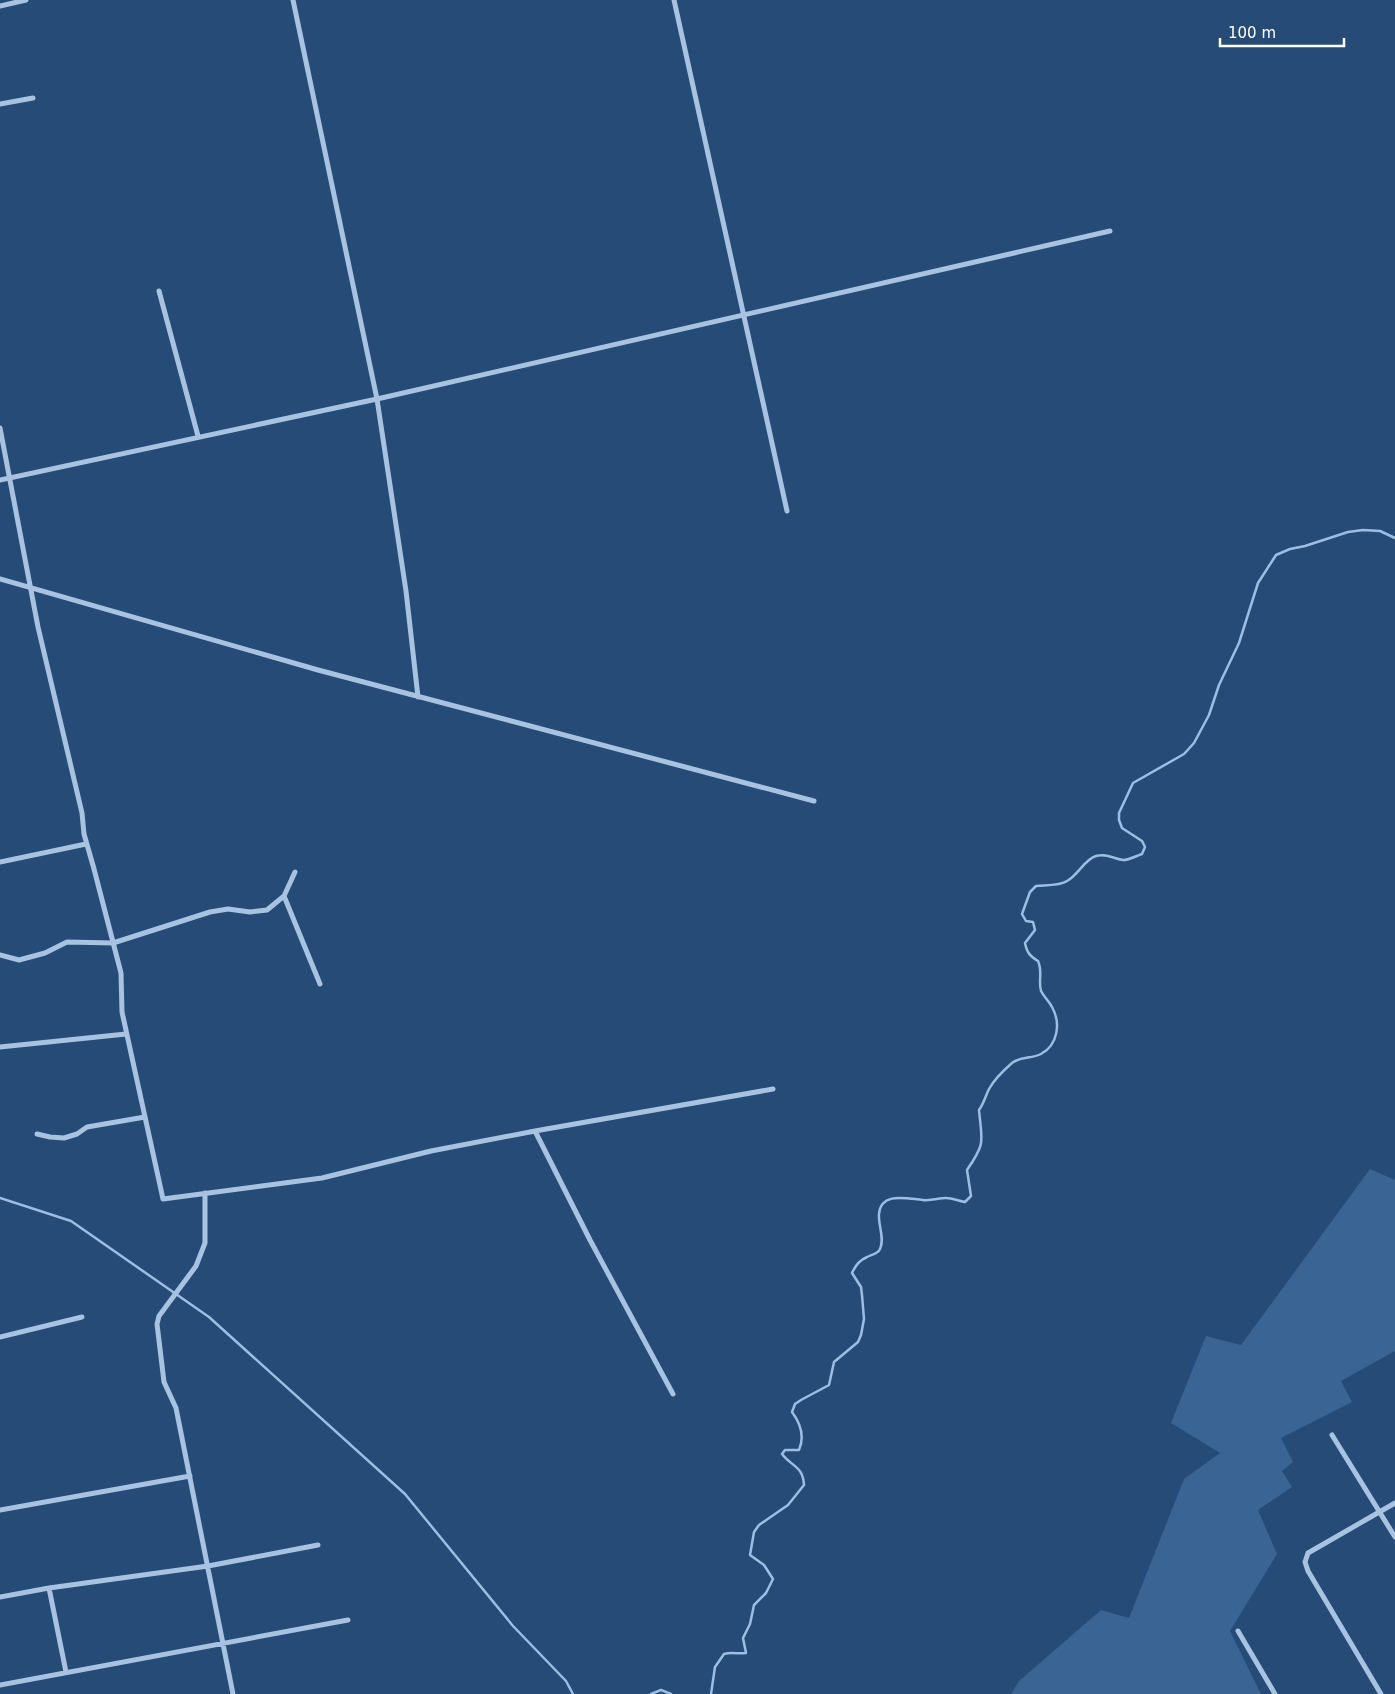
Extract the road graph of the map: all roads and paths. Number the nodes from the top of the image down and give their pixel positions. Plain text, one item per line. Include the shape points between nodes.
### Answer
1 (26, 0) edge
2 (293, 0) edge
3 (674, 0) edge
4 (0, 6) edge
5 (33, 98) dead end
6 (0, 104) edge
7 (1110, 231) dead end
8 (159, 291) dead end
9 (744, 316) junction
10 (377, 399) junction
11 (0, 428) edge
12 (198, 436) junction
13 (9, 478) junction
14 (0, 480) edge
15 (787, 512) dead end
16 (0, 580) edge
17 (31, 588) junction
18 (418, 697) junction
19 (814, 801) dead end
20 (86, 844) junction
21 (0, 862) edge
22 (295, 872) dead end
23 (284, 896) junction
24 (113, 943) junction
25 (0, 955) edge
26 (320, 984) dead end
27 (126, 1034) junction
28 (0, 1047) edge
29 (773, 1089) dead end
30 (145, 1117) junction
31 (535, 1131) junction
32 (37, 1134) dead end
33 (205, 1193) junction
34 (82, 1317) dead end
35 (0, 1337) edge
36 (673, 1394) dead end
37 (1332, 1434) dead end
38 (190, 1476) junction
39 (1395, 1503) edge
40 (0, 1510) edge
41 (1380, 1512) junction
42 (1395, 1537) edge
43 (318, 1545) dead end
44 (208, 1566) junction
45 (49, 1588) junction
46 (0, 1597) edge
47 (348, 1620) dead end
48 (1238, 1631) dead end
49 (224, 1643) junction
50 (66, 1672) junction
51 (0, 1685) edge
52 (233, 1694) edge
53 (1275, 1694) edge
54 (1381, 1694) edge

1 - 4 street
2 - 10 street
3 - 9 street
5 - 6 street
7 - 9 street
8 - 12 street
9 - 10 street
9 - 15 street
10 - 12 street
10 - 18 street via 406,591
11 - 13 street
12 - 13 street
13 - 14 street
13 - 17 street
16 - 17 street
17 - 18 street
17 - 20 street via 82,813
18 - 19 street
20 - 21 street
20 - 24 street
22 - 23 street
23 - 24 street via 267,910 210,912
23 - 26 street
24 - 25 street via 67,942 45,953 19,960
24 - 27 street via 121,973
27 - 28 street
27 - 30 street
29 - 31 street
30 - 32 street via 88,1127 64,1138
30 - 33 street via 163,1199
31 - 33 street via 422,1153 322,1178
31 - 36 street
33 - 38 street via 205,1243 196,1266 159,1316 157,1324 164,1382 176,1408
34 - 35 street
37 - 41 street
38 - 40 street
38 - 44 street
39 - 41 street
41 - 42 street
41 - 54 street via 1308,1553 1305,1562
43 - 44 street
44 - 45 street
44 - 49 street
45 - 46 street
45 - 50 street
47 - 49 street
48 - 53 street
49 - 50 street
49 - 52 street
50 - 51 street

